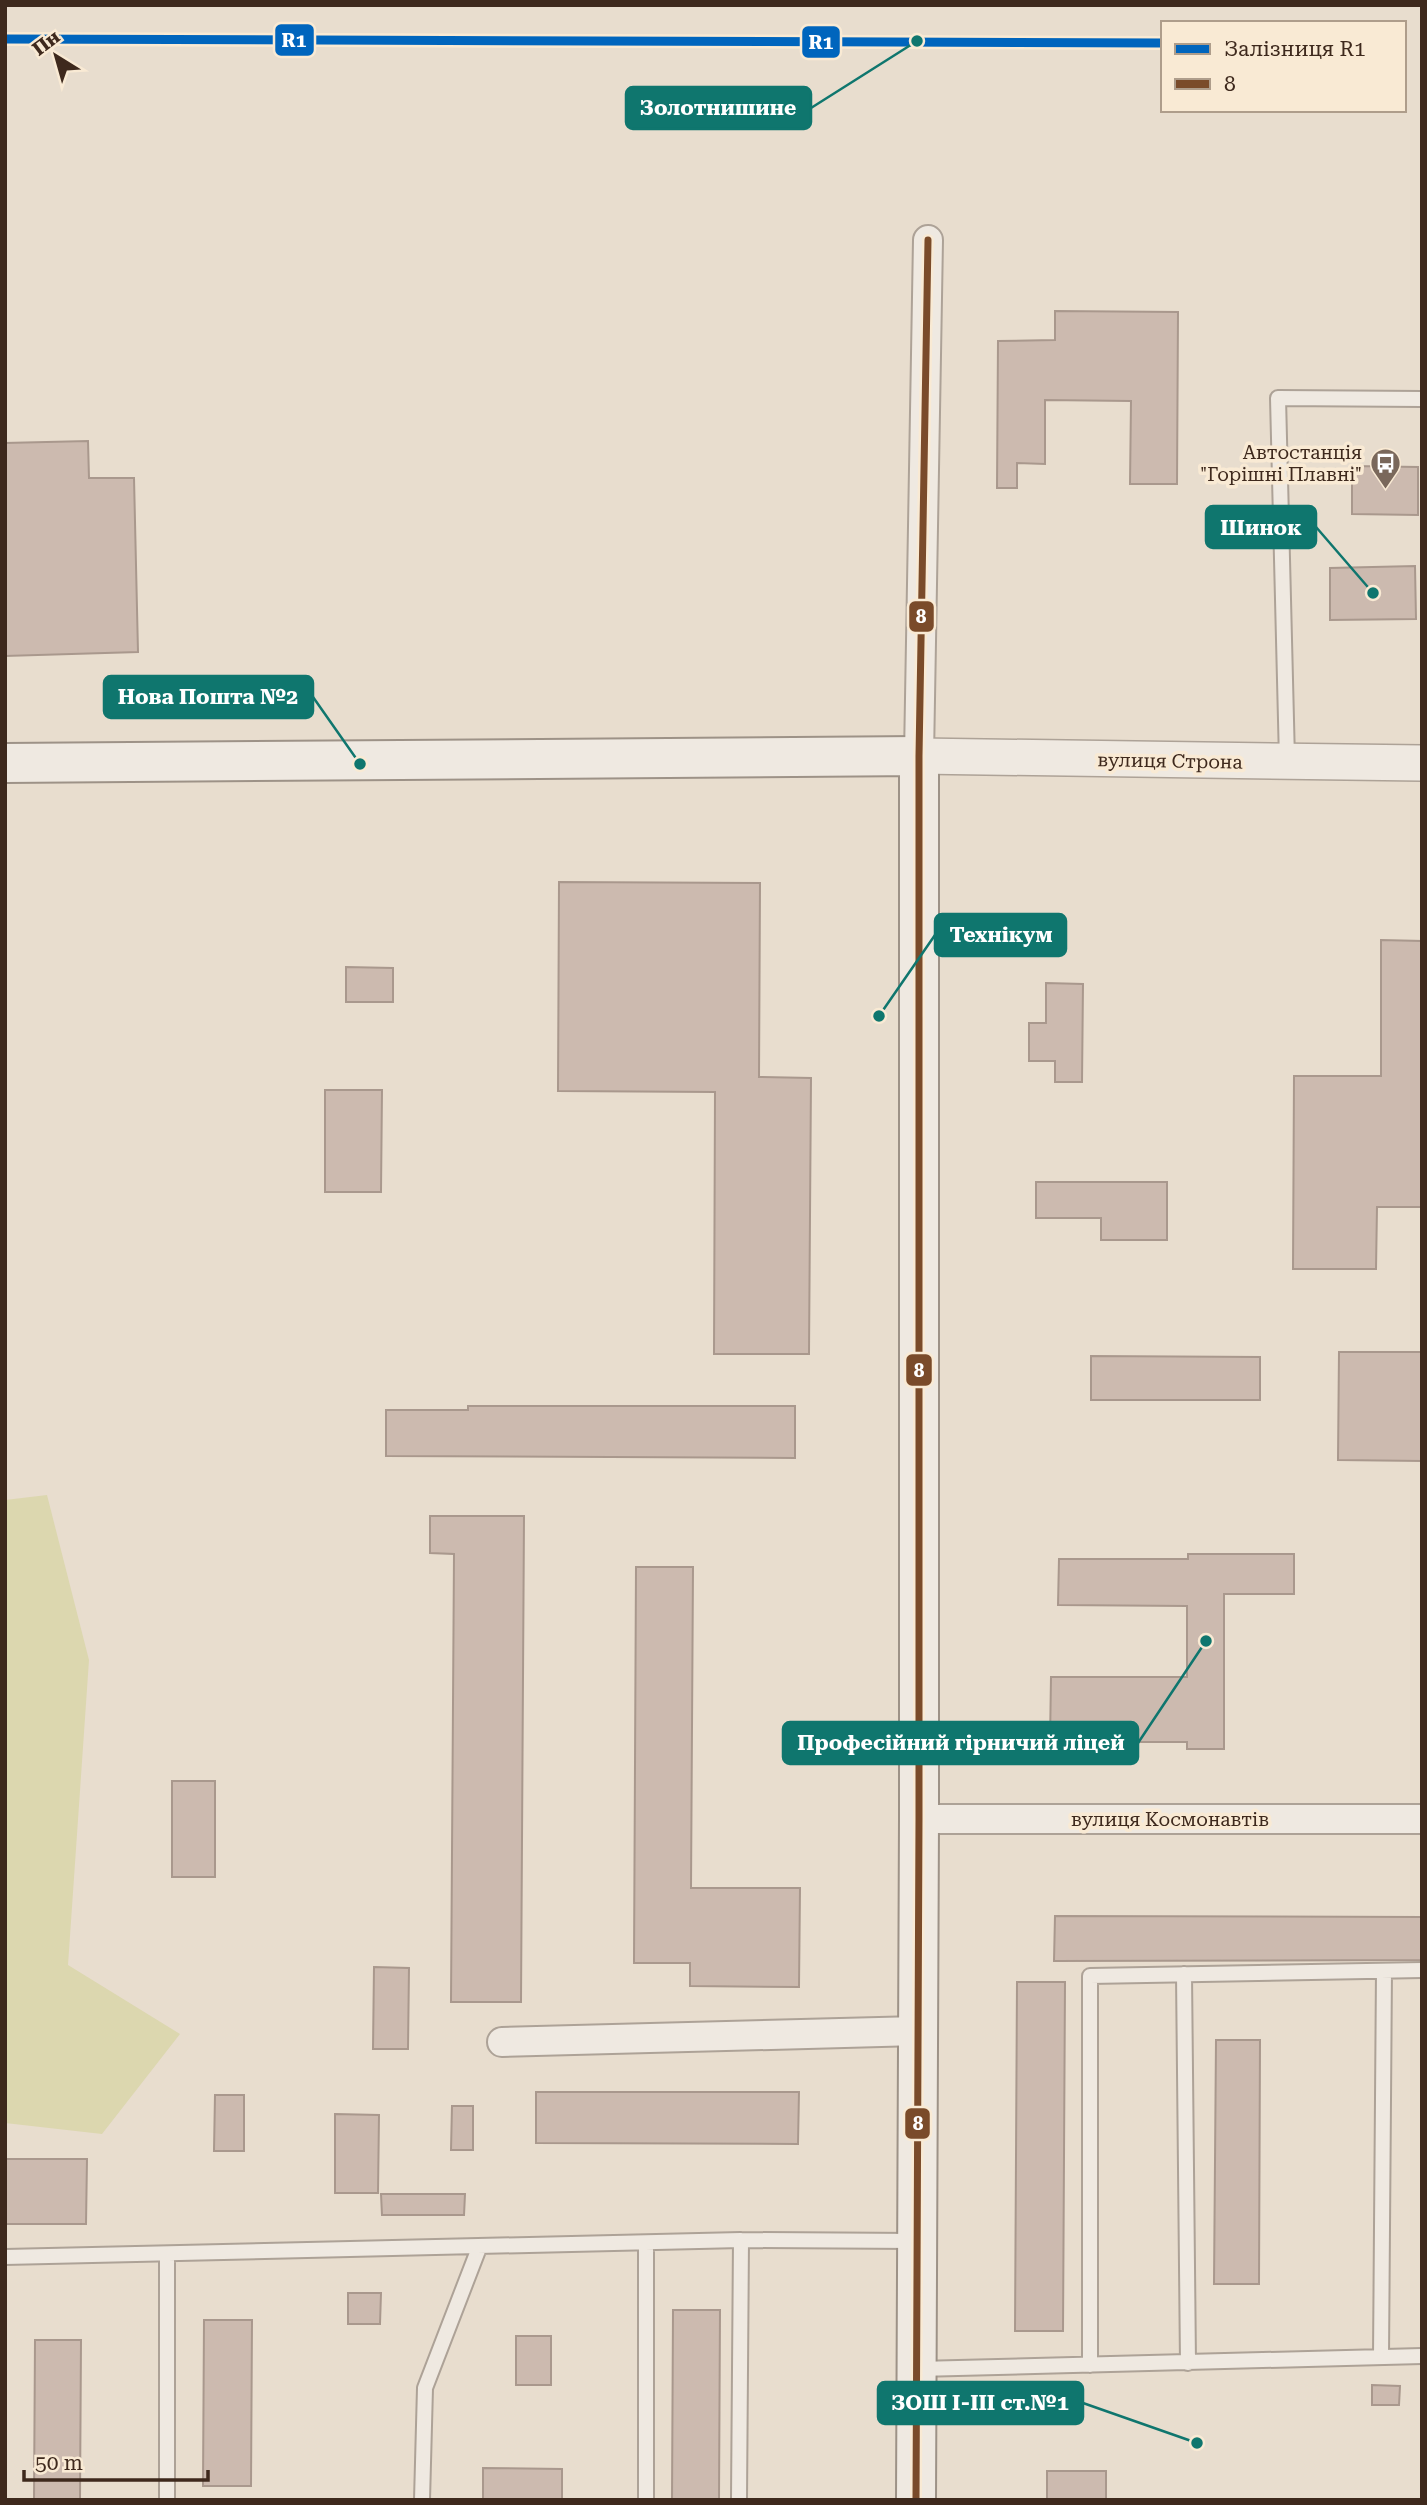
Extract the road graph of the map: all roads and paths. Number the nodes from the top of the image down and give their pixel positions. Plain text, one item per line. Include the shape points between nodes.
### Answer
1 (928, 240) dead end
2 (1422, 399) edge
3 (919, 757) junction
4 (5, 763) edge
5 (1287, 763) junction
6 (1422, 763) edge
7 (919, 1819) junction
8 (1422, 1819) edge
9 (1422, 1970) edge
10 (1384, 1971) junction
11 (1184, 1974) junction
12 (918, 2031) junction
13 (502, 2042) dead end
14 (741, 2240) junction
15 (917, 2241) junction
16 (646, 2243) junction
17 (479, 2248) junction
18 (167, 2254) junction
19 (5, 2257) edge
20 (1422, 2356) edge
21 (1381, 2357) junction
22 (1188, 2362) junction
23 (1090, 2365) junction
24 (917, 2369) junction
25 (167, 2500) edge
26 (422, 2500) edge
27 (646, 2500) edge
28 (739, 2500) edge
29 (916, 2500) edge

1 - 3 street
2 - 5 lane via 1278,397
3 - 4 main road
3 - 5 street, вулиця Строна
3 - 7 main road
5 - 6 street, вулиця Строна
7 - 8 street, вулиця Космонавтів
7 - 12 main road
9 - 10 lane
10 - 11 lane
10 - 21 lane
11 - 22 lane
11 - 23 lane via 1090,1976
12 - 13 street
12 - 15 main road
14 - 15 lane
14 - 16 lane
14 - 28 lane
15 - 24 main road
16 - 17 lane
16 - 27 lane
17 - 18 lane
17 - 26 lane via 425,2388
18 - 19 lane
18 - 25 lane
20 - 21 lane
21 - 22 lane
22 - 23 lane
23 - 24 lane
24 - 29 main road

